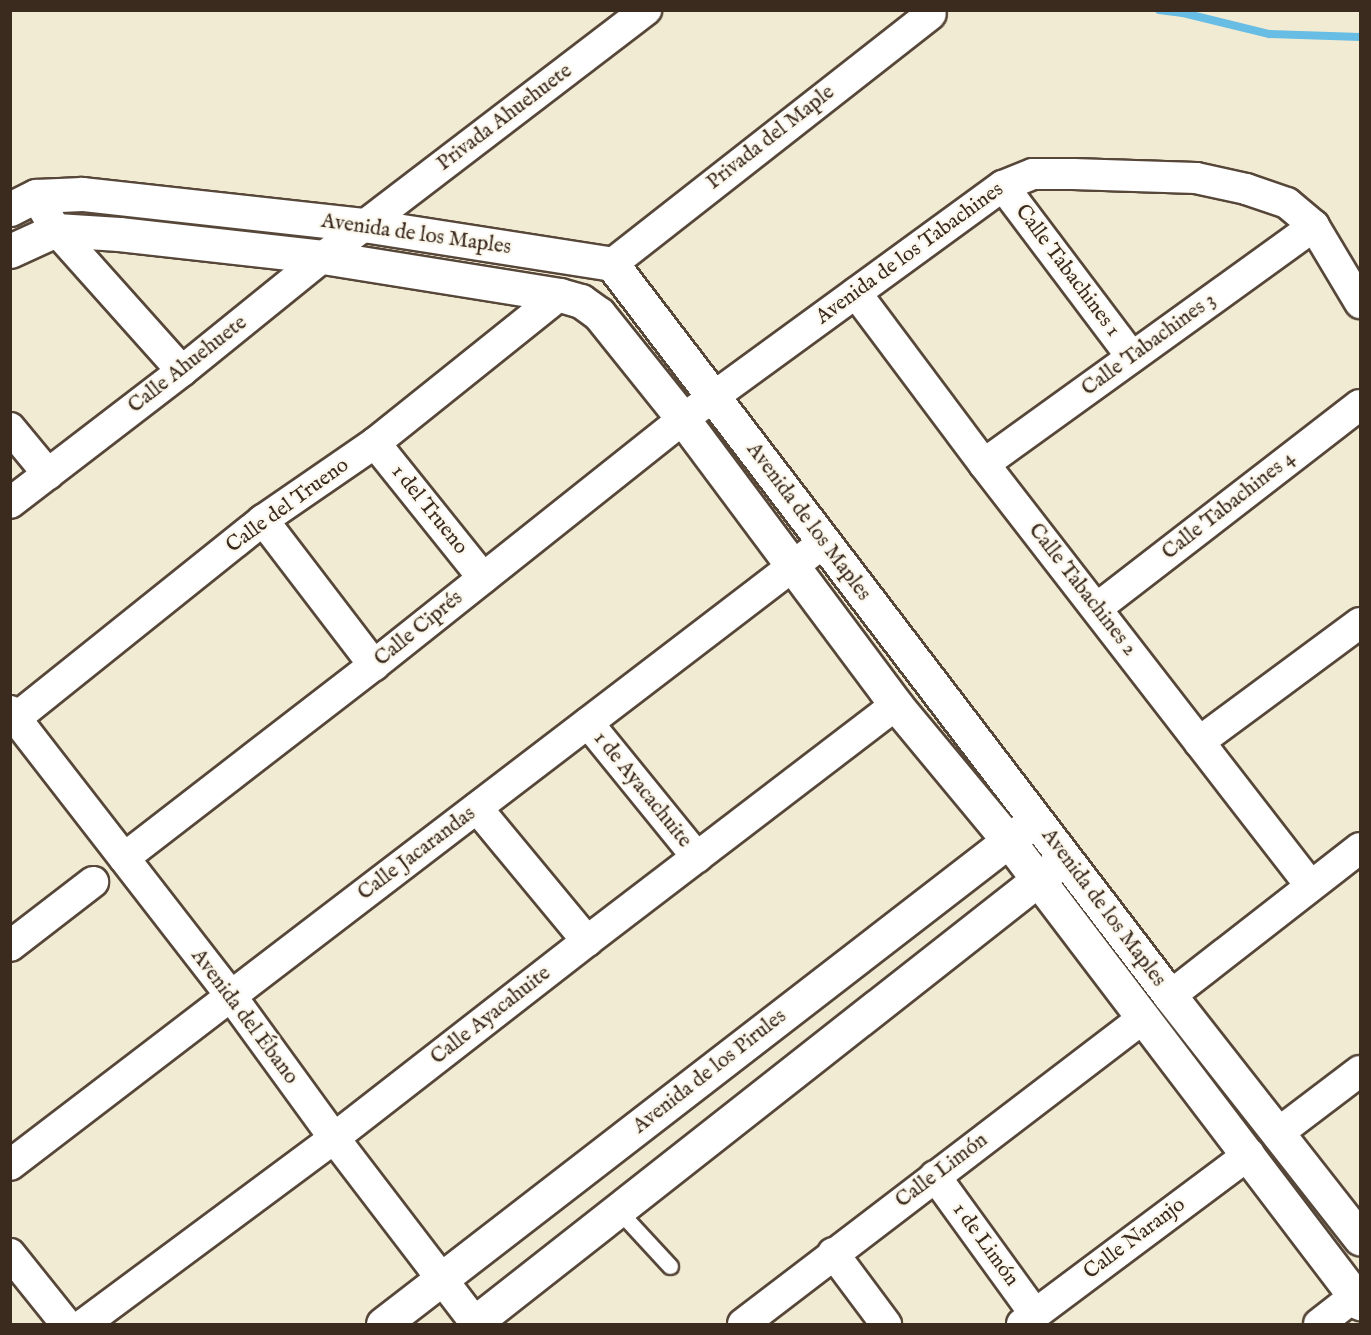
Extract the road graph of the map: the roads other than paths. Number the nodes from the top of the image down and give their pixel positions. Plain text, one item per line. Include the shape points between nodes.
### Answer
1 (646, 10) edge
2 (931, 14) dead end
3 (1003, 186) junction
4 (23, 203) edge
5 (364, 225) junction
6 (1314, 226) junction
7 (56, 230) junction
8 (10, 251) edge
9 (323, 256) junction
10 (612, 264) junction
11 (856, 292) junction
12 (560, 295) junction
13 (1360, 303) edge
14 (1132, 357) junction
15 (182, 371) junction
16 (712, 397) junction
17 (1360, 405) edge
18 (683, 419) junction
19 (10, 428) edge
20 (375, 443) junction
21 (984, 465) junction
22 (48, 474) junction
23 (10, 503) edge
24 (263, 520) junction
25 (823, 543) junction
26 (791, 567) junction
27 (483, 578) junction
28 (1097, 608) junction
29 (1360, 623) edge
30 (374, 665) junction
31 (896, 705) junction
32 (13, 714) edge
33 (588, 723) junction
34 (1199, 742) junction
35 (477, 808) junction
36 (1036, 820) junction
37 (1008, 840) junction
38 (1360, 848) edge
39 (697, 857) junction
40 (124, 858) junction
41 (1065, 859) junction
42 (1037, 879) junction
43 (93, 882) dead end
44 (1310, 885) junction
45 (587, 941) junction
46 (10, 946) edge
47 (231, 996) junction
48 (1170, 996) junction
49 (1142, 1019) junction
50 (1360, 1071) edge
51 (1277, 1134) junction
52 (334, 1138) junction
53 (1249, 1154) junction
54 (10, 1165) edge
55 (935, 1176) junction
56 (619, 1211) junction
57 (1360, 1238) edge
58 (833, 1253) junction
59 (10, 1254) edge
60 (670, 1266) dead end
61 (443, 1279) junction
62 (1359, 1297) edge
63 (1029, 1319) edge
64 (66, 1324) edge
65 (84, 1324) edge
66 (383, 1324) edge
67 (475, 1324) edge
68 (742, 1324) edge
69 (886, 1324) edge
70 (1319, 1324) edge

1 - 5 street, Privada Ahuehuete
2 - 10 street, Privada del Maple
3 - 6 street, Avenida de los Tabachines via 1033,174 1196,178 1287,203
3 - 11 street, Avenida de los Tabachines
3 - 14 street, Calle Tabachines 1
4 - 5 street, Avenida de los Maples via 82,194
4 - 7 street
5 - 9 street, Calle Ahuehuete
5 - 10 street, Avenida de los Maples
6 - 13 street, Avenida de los Tabachines
6 - 14 street, Calle Tabachines 3
7 - 8 street
7 - 9 street, Avenida de los Maples
7 - 15 street
9 - 12 street, Avenida de los Maples
9 - 15 street, Calle Ahuehuete
10 - 16 street, Avenida de los Maples
11 - 16 street, Avenida de los Tabachines
11 - 21 street, Calle Tabachines 2
12 - 18 street, Avenida de los Maples via 582,301 599,314
12 - 20 street, Calle del Trueno
14 - 21 street, Calle Tabachines 3
15 - 22 street, Calle Ahuehuete
16 - 18 street, Calle Ciprés
16 - 25 street, Avenida de los Maples
17 - 28 street, Calle Tabachines 4
18 - 26 street, Avenida de los Maples
18 - 27 street, Calle Ciprés
19 - 22 street
20 - 24 street, Calle del Trueno
20 - 27 street, 1 del Trueno
21 - 28 street, Calle Tabachines 2
22 - 23 street, Calle Ahuehuete
24 - 30 street
24 - 32 street, Calle del Trueno
25 - 26 street, Calle Jacarandas
25 - 36 street, Avenida de los Maples
26 - 31 street, Avenida de los Maples
26 - 33 street, Calle Jacarandas
27 - 30 street, Calle Ciprés
28 - 34 street, Calle Tabachines 2
29 - 34 street
30 - 40 street, Calle Ciprés
31 - 37 street, Avenida de los Maples
31 - 39 street, Calle Ayacahuite
32 - 40 street, Avenida del Ébano
33 - 35 street, Calle Jacarandas
33 - 39 street, 1 de Ayacachuite
34 - 44 street, Calle Tabachines 2
35 - 45 street
35 - 47 street, Calle Jacarandas
36 - 37 street, Avenida de los Pirules
36 - 41 street, Avenida de los Maples
37 - 42 street, Avenida de los Maples
37 - 61 street, Avenida de los Pirules
38 - 44 street
39 - 45 street, Calle Ayacahuite
40 - 47 street, Avenida del Ébano
41 - 42 street
41 - 48 street, Avenida de los Maples
42 - 49 street, Avenida de los Maples
42 - 56 street
43 - 46 street
44 - 48 street
45 - 52 street, Calle Ayacahuite
47 - 52 street, Avenida del Ébano
47 - 54 street, Calle Jacarandas
48 - 51 street, Avenida de los Maples
49 - 53 street, Avenida de los Maples
49 - 55 street, Calle Limón
50 - 51 street
51 - 57 street, Avenida de los Maples
52 - 61 street, Avenida del Ébano
52 - 65 street, Calle Ayacahuite
53 - 62 street, Avenida de los Maples
53 - 63 street, Calle Naranjo
55 - 58 street, Calle Limón
55 - 63 street, 1 de Limón
56 - 60 lane
56 - 67 street
58 - 68 street, Calle Limón
58 - 69 street
59 - 64 street
61 - 66 street, Avenida de los Pirules
61 - 67 street, Avenida del Ébano
62 - 70 street

